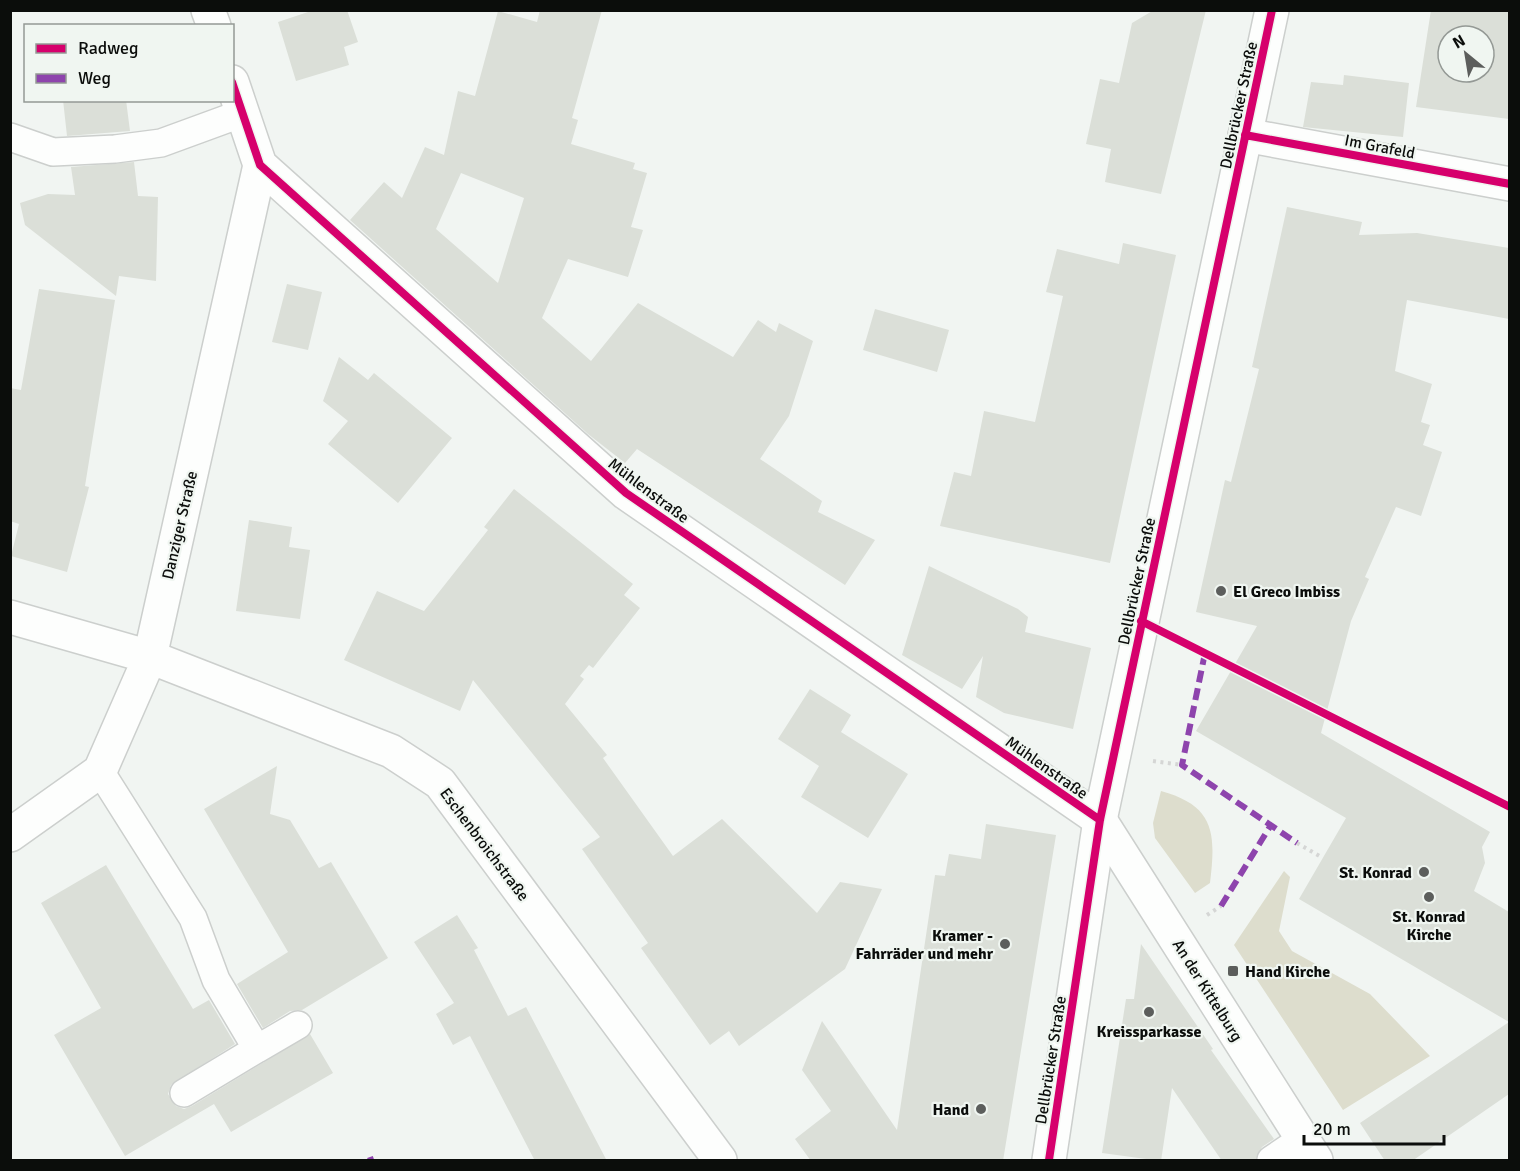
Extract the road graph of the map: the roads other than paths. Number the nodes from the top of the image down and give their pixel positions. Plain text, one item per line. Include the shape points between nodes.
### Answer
1 (1272, 10) edge
2 (234, 88) edge
3 (243, 113) junction
4 (1245, 135) junction
5 (10, 137) edge
6 (260, 165) junction
7 (1509, 184) edge
8 (10, 617) edge
9 (150, 657) junction
10 (100, 771) junction
11 (1100, 820) junction
12 (10, 835) edge
13 (298, 1025) dead end
14 (257, 1048) junction
15 (184, 1093) dead end
16 (1309, 1150) edge
17 (720, 1161) edge
18 (1048, 1161) edge
19 (1271, 1161) edge

1 - 4 street, Dellbrücker Straße
2 - 3 street
3 - 5 lane via 161,143 115,149 53,152
3 - 6 street
4 - 7 street, Im Grafeld
4 - 11 street, Dellbrücker Straße
6 - 9 street, Danziger Straße
6 - 11 street, Mühlenstraße via 626,493
8 - 9 street, Eschenbroichstraße
9 - 10 street, Danziger Straße
9 - 17 street, Eschenbroichstraße via 392,751 440,783
10 - 12 street
10 - 14 lane via 193,918 216,980
11 - 16 street, An der Kittelburg
11 - 18 street, Dellbrücker Straße
13 - 14 lane
14 - 15 lane
16 - 19 lane

